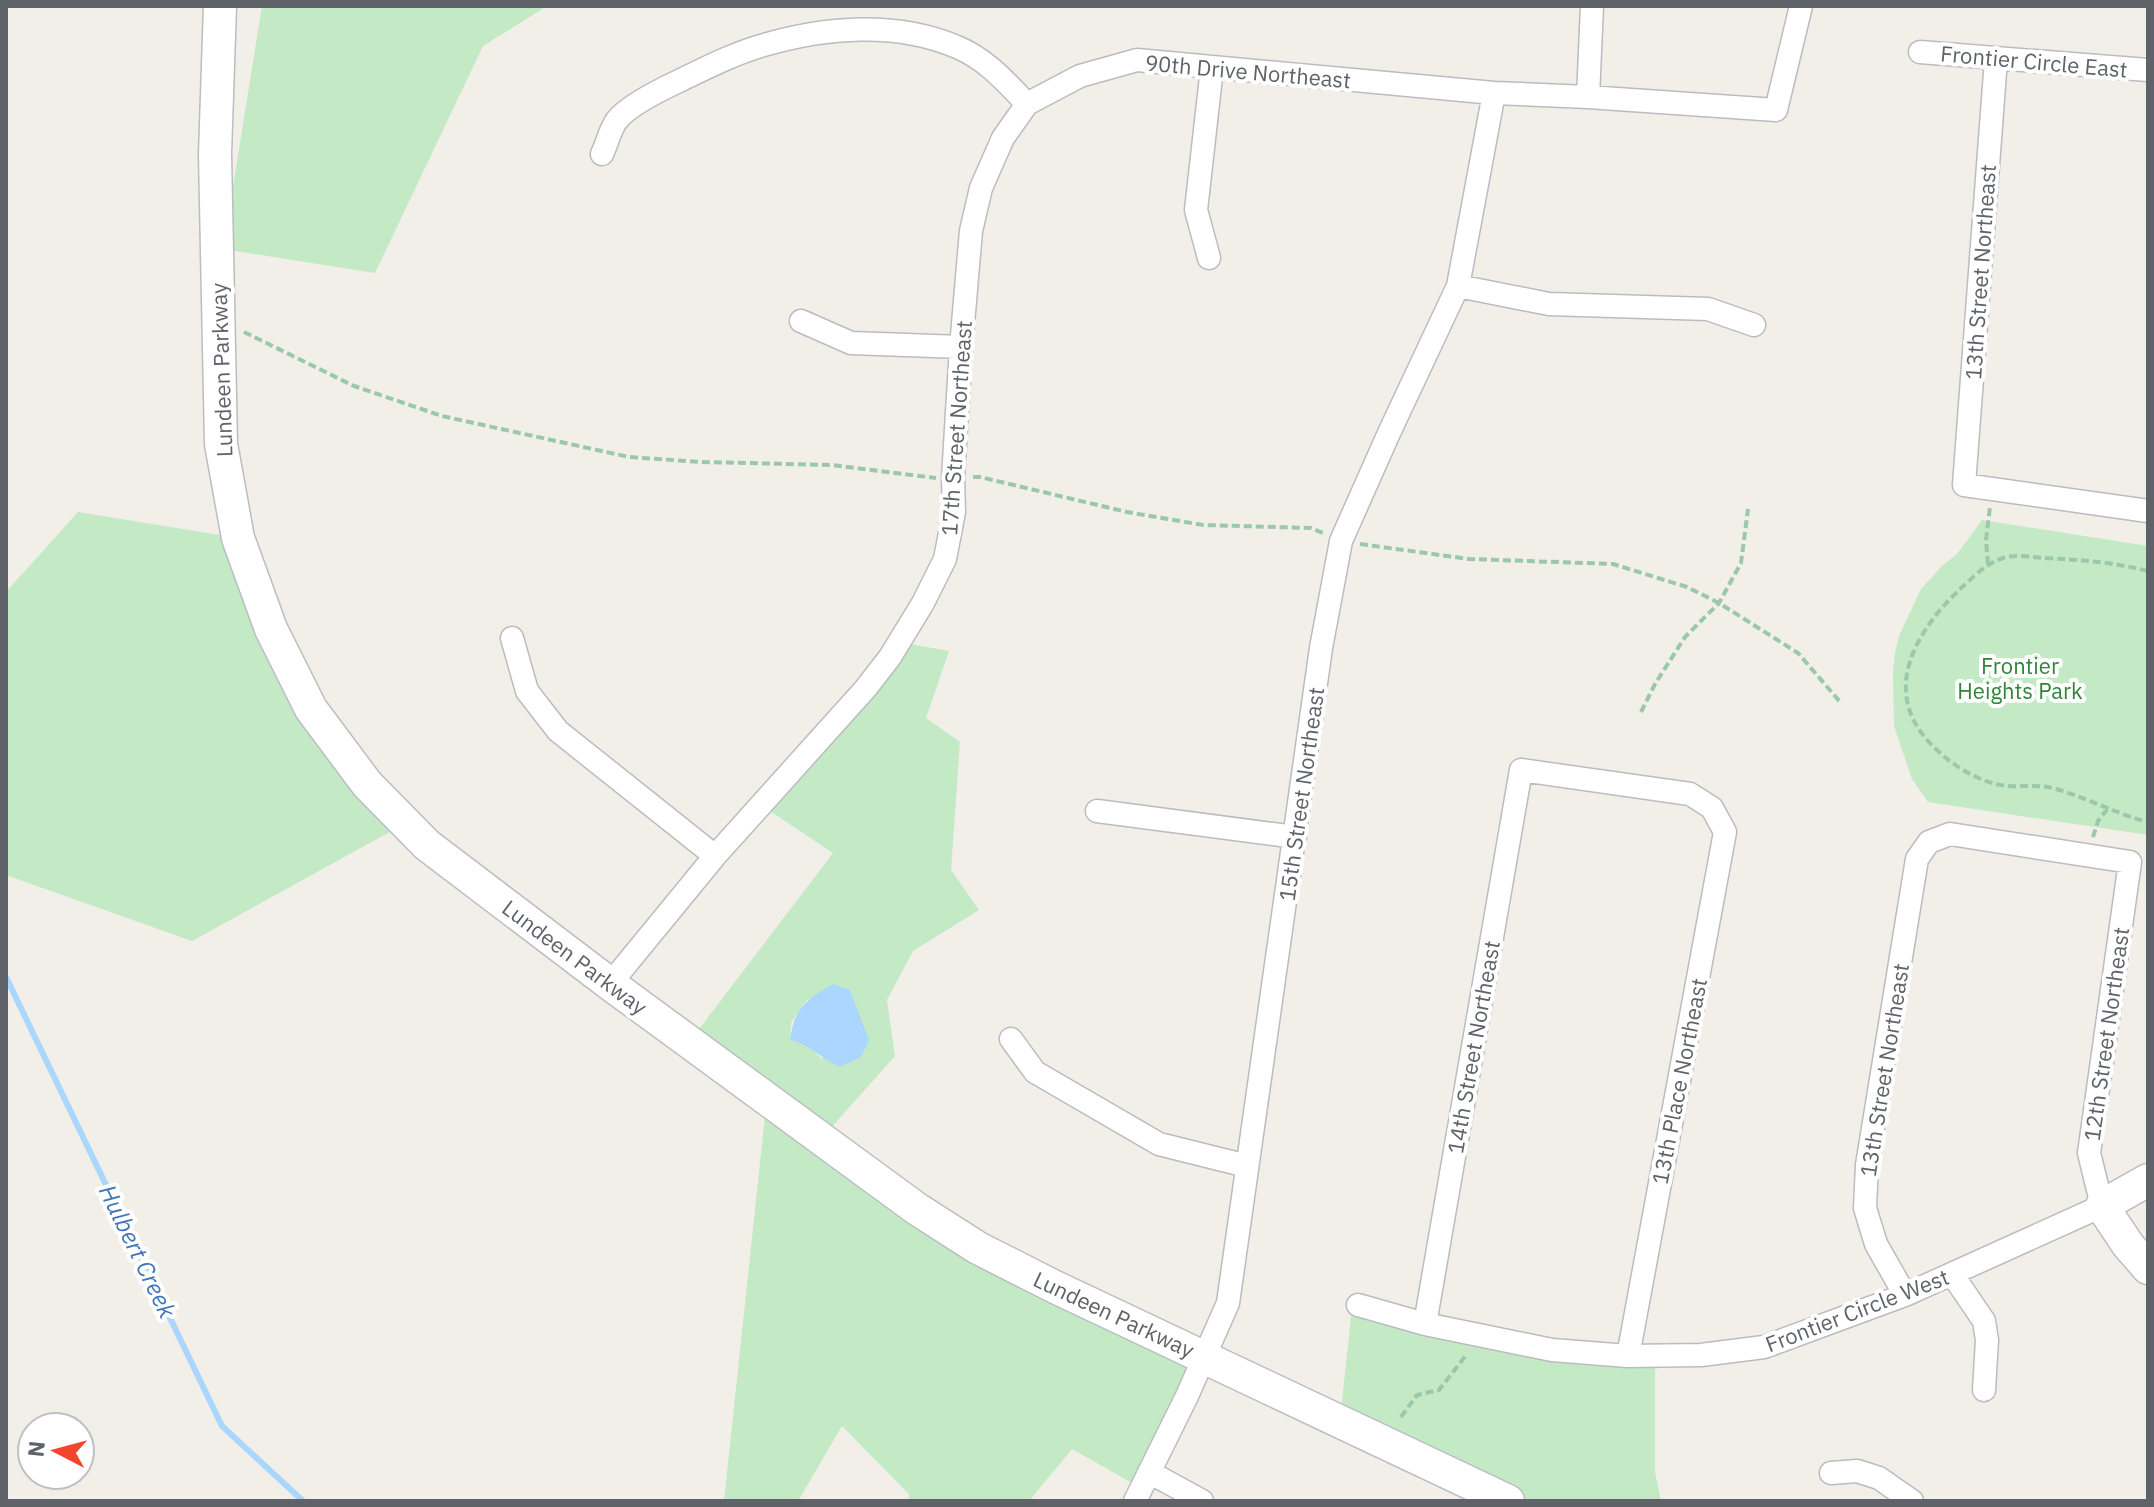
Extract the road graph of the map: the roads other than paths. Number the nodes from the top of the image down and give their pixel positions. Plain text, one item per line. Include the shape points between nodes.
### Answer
1 (220, 6) edge
2 (1592, 6) edge
3 (1801, 6) edge
4 (1920, 52) dead end
5 (1996, 59) junction
6 (1212, 68) junction
7 (2148, 70) edge
8 (1494, 93) junction
9 (1588, 97) junction
10 (1027, 104) junction
11 (602, 154) dead end
12 (1209, 258) dead end
13 (1458, 286) junction
14 (801, 321) dead end
15 (1754, 325) dead end
16 (961, 347) junction
17 (2148, 511) edge
18 (512, 638) dead end
19 (1521, 770) joint
20 (1097, 811) dead end
21 (1295, 837) junction
22 (715, 856) junction
23 (2130, 862) joint
24 (610, 984) junction
25 (1011, 1039) dead end
26 (1247, 1166) junction
27 (2148, 1180) edge
28 (2102, 1206) junction
29 (2148, 1268) edge
30 (1952, 1274) junction
31 (1905, 1295) junction
32 (1358, 1305) dead end
33 (1425, 1324) junction
34 (1628, 1356) junction
35 (1205, 1357) junction
36 (1984, 1390) dead end
37 (1149, 1472) junction
38 (1831, 1473) dead end
39 (1135, 1501) edge
40 (1202, 1501) edge
41 (1508, 1501) edge
42 (1912, 1501) edge

1 - 24 main road, Lundeen Parkway via 215,154 221,444 238,538 271,629 311,709 367,784 427,845
2 - 9 street
3 - 9 street, 90th Drive Northeast via 1776,110
4 - 5 street, Frontier Circle East
5 - 7 street, Frontier Circle East
5 - 17 street, 13th Street Northeast via 1964,485
6 - 8 street, 90th Drive Northeast
6 - 10 street, 90th Drive Northeast via 1137,60 1080,76
6 - 12 street via 1196,210
8 - 9 street, 90th Drive Northeast
8 - 13 street, 15th Street Northeast
10 - 11 street via 990,65 957,47 864,28 821,33 763,45 650,95 617,120
10 - 16 street, 17th Street Northeast via 1003,138 981,188 971,231
13 - 15 street via 1549,304 1708,309
13 - 21 street, 15th Street Northeast via 1341,541
14 - 16 street via 851,343
16 - 22 street, 17th Street Northeast via 954,512 945,559 890,657 866,688
18 - 22 street via 527,691 558,731
19 - 33 street, 14th Street Northeast
19 - 34 street, 13th Place Northeast via 1690,794 1712,808 1725,832
20 - 21 street
21 - 26 street, 15th Street Northeast
22 - 24 street, 17th Street Northeast
23 - 28 street, 12th Street Northeast via 2089,1153
23 - 31 street, 13th Street Northeast via 1950,834 1929,842 1917,859 1867,1165 1865,1208 1876,1244
24 - 35 main road, Lundeen Parkway via 978,1248
25 - 26 street via 1035,1072 1159,1144
26 - 35 street, 15th Street Northeast via 1228,1303
27 - 28 main road, Frontier Circle West
28 - 29 main road
28 - 30 street, Frontier Circle West
30 - 31 street, Frontier Circle West
30 - 36 street via 1984,1321
31 - 34 street, Frontier Circle West via 1764,1347
32 - 33 street, Frontier Circle West
33 - 34 street, Frontier Circle West via 1552,1350
35 - 37 street, 15th Street Northeast
35 - 41 main road, Lundeen Parkway
37 - 39 street, 15th Street Northeast
37 - 40 street
38 - 42 street via 1857,1471 1879,1478

